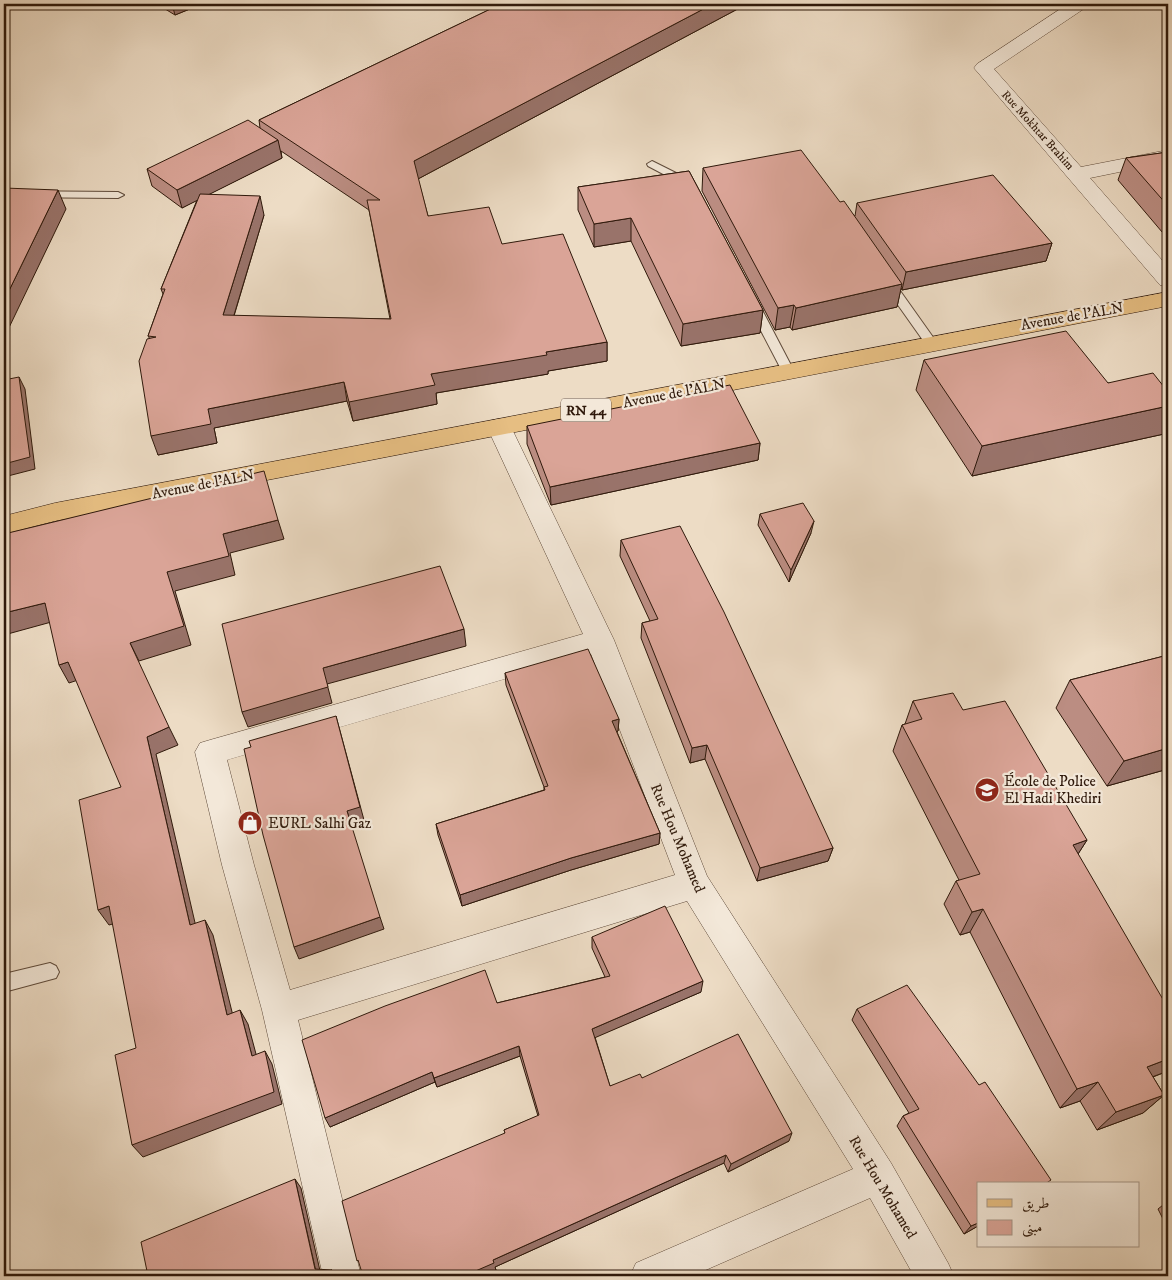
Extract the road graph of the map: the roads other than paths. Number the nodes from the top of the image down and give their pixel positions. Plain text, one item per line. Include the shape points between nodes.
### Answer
1 (1078, 4) edge
2 (1168, 156) edge
3 (652, 164) dead end
4 (1078, 174) junction
5 (695, 192) edge
6 (4, 194) edge
7 (118, 195) dead end
8 (882, 272) edge
9 (1168, 280) edge
10 (748, 295) edge
11 (1168, 298) edge
12 (931, 343) junction
13 (788, 371) junction
14 (499, 427) junction
15 (4, 525) edge
16 (600, 640) junction
17 (694, 884) junction
18 (50, 972) dead end
19 (4, 984) edge
20 (280, 1010) junction
21 (878, 1176) junction
22 (342, 1276) edge
23 (649, 1276) edge
24 (935, 1276) edge

1 - 4 street, Rue Mokhtar Brahim via 983,68
2 - 4 street
3 - 5 lane via 690,184
4 - 9 street, Rue Mokhtar Brahim
6 - 7 lane
8 - 12 lane
10 - 13 lane
11 - 12 main road, Avenue de l'ALN / RN 44
12 - 13 main road, Avenue de l'ALN / RN 44
13 - 14 main road, Avenue de l'ALN / RN 44
14 - 15 main road, Avenue de l'ALN / RN 44 via 55,512
14 - 16 street, Rue Hou Mohamed
16 - 17 street, Rue Hou Mohamed
16 - 20 street via 210,752 238,865
17 - 20 street
17 - 21 street, Rue Hou Mohamed
18 - 19 lane
20 - 22 street
21 - 23 street
21 - 24 street, Rue Hou Mohamed

